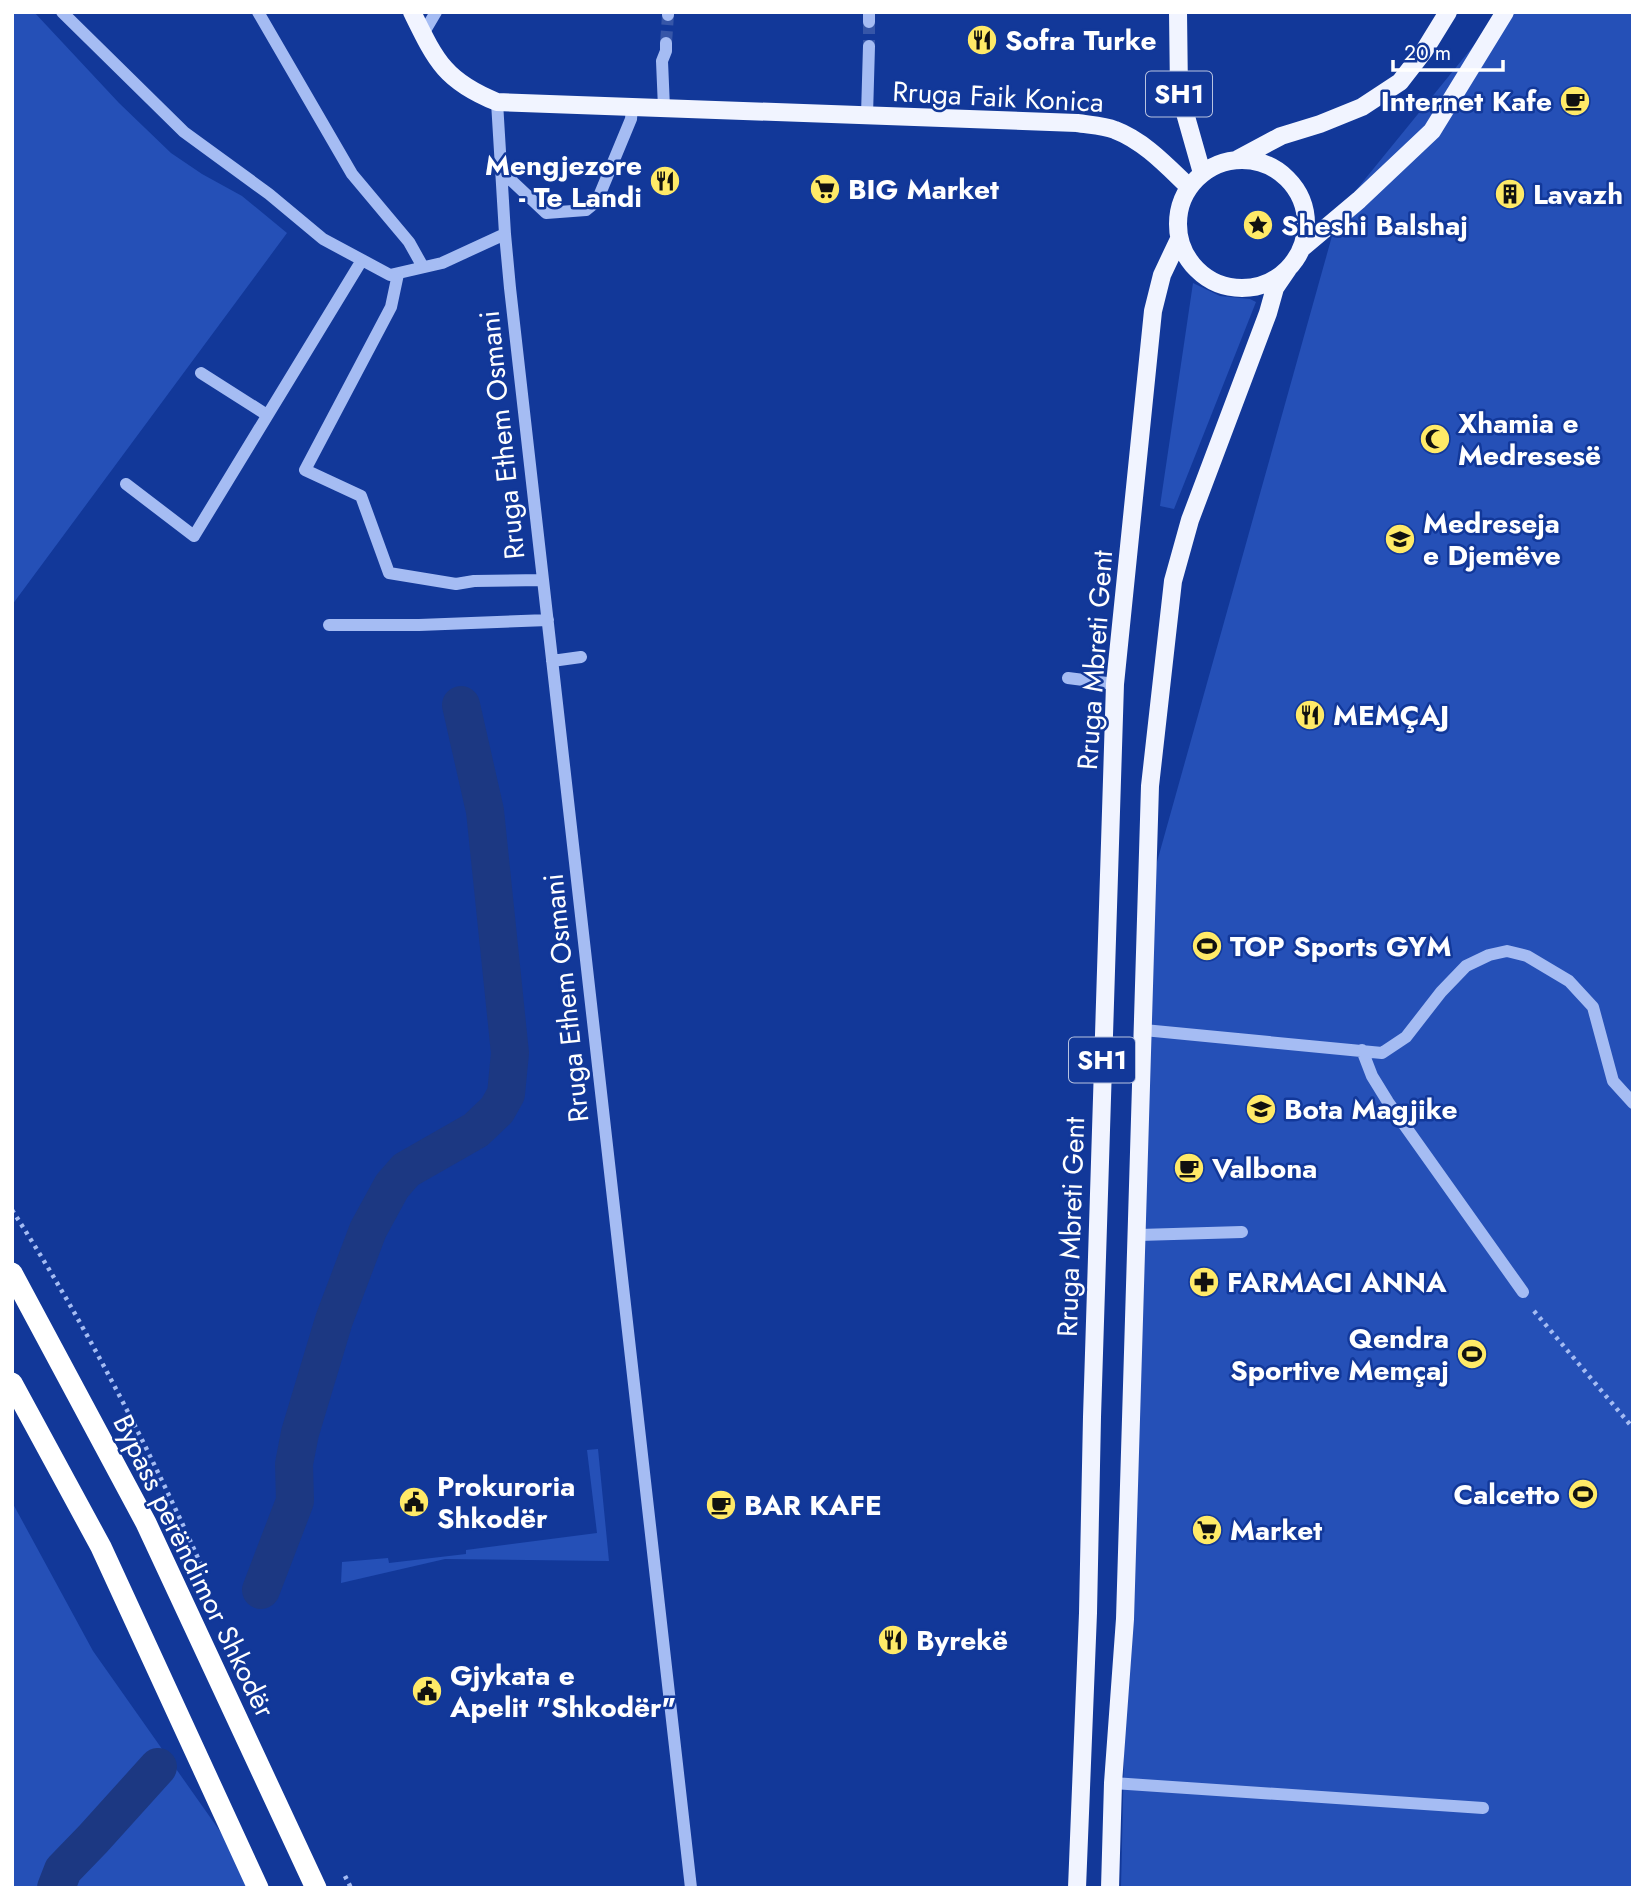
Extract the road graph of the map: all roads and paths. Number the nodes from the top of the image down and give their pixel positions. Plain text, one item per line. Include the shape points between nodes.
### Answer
1 (62, 12) edge
2 (258, 12) edge
3 (412, 12) edge
4 (436, 12) edge
5 (1178, 12) edge
6 (1448, 12) edge
7 (1505, 12) edge
8 (423, 34) junction
9 (666, 43) tunnel mouth
10 (869, 46) tunnel mouth
11 (497, 102) junction
12 (632, 107) junction
13 (664, 108) junction
14 (867, 115) junction
15 (1238, 159) junction
16 (501, 165) junction
17 (1202, 173) junction
18 (1189, 187) junction
19 (505, 234) junction
20 (1179, 239) junction
21 (1302, 247) junction
22 (362, 260) junction
23 (424, 267) junction
24 (1288, 269) junction
25 (398, 274) junction
26 (201, 373) dead end
27 (267, 415) junction
28 (126, 484) dead end
29 (543, 580) junction
30 (548, 620) junction
31 (329, 625) dead end
32 (581, 657) dead end
33 (552, 661) junction
34 (1068, 678) dead end
35 (1115, 684) junction
36 (1144, 1030) junction
37 (1362, 1049) junction
38 (1633, 1104) edge
39 (1242, 1232) dead end
40 (1139, 1236) junction
41 (12, 1273) edge
42 (1523, 1292) joint
43 (12, 1382) edge
44 (1633, 1428) edge
45 (1113, 1783) junction
46 (1483, 1808) dead end
47 (258, 1888) edge
48 (316, 1888) edge
49 (691, 1888) edge
50 (1077, 1888) edge
51 (1110, 1888) edge

1 - 22 street via 184,132 323,239
2 - 23 street via 352,174
3 - 8 main road
4 - 8 street
5 - 17 main road, SH1 via 1179,92
6 - 15 main road via 1399,82 1362,107 1281,136
7 - 21 main road via 1432,131
8 - 11 main road via 454,80
9 - 13 street
10 - 14 street, Rruga Faik Konica
11 - 12 main road, Rruga Faik Konica
11 - 16 street, Rruga Ethem Osmani
12 - 13 main road, Rruga Faik Konica
12 - 16 street via 597,201 586,210 547,213
13 - 14 main road, Rruga Faik Konica
14 - 18 main road, Rruga Faik Konica via 1076,123 1114,129 1155,154
15 - 17 main road
15 - 21 main road via 1259,161 1279,170 1294,186 1304,205
16 - 19 street, Rruga Ethem Osmani
17 - 18 main road
18 - 20 main road via 1180,203
19 - 23 street
19 - 29 street, Rruga Ethem Osmani
20 - 24 main road via 1199,272 1234,288 1272,281
20 - 35 main road, Rruga Mbreti Gent / SH1 via 1162,275 1153,311
21 - 24 main road
22 - 25 street via 390,275
22 - 27 street
23 - 25 street
24 - 36 main road, SH1 via 1275,288 1190,520 1173,581 1150,786
25 - 29 street via 391,307 305,470 361,496 389,573 456,584
26 - 27 street
27 - 28 street via 194,536
29 - 30 street, Rruga Ethem Osmani
30 - 31 street
30 - 33 street, Rruga Ethem Osmani
32 - 33 street
33 - 49 street, Rruga Ethem Osmani
34 - 35 street
35 - 50 main road, Rruga Mbreti Gent / SH1
36 - 37 street
36 - 40 main road, SH1
37 - 38 street via 1382,1053 1406,1037 1466,966 1507,951 1527,956 1569,981 1593,1007 1613,1082
37 - 42 street via 1388,1102
39 - 40 street
40 - 45 main road, SH1 via 1125,1619
41 - 48 highway, Bypass perëndimor Shkodër via 146,1523
42 - 44 path
43 - 47 highway via 101,1547
45 - 46 street
45 - 51 main road, SH1

